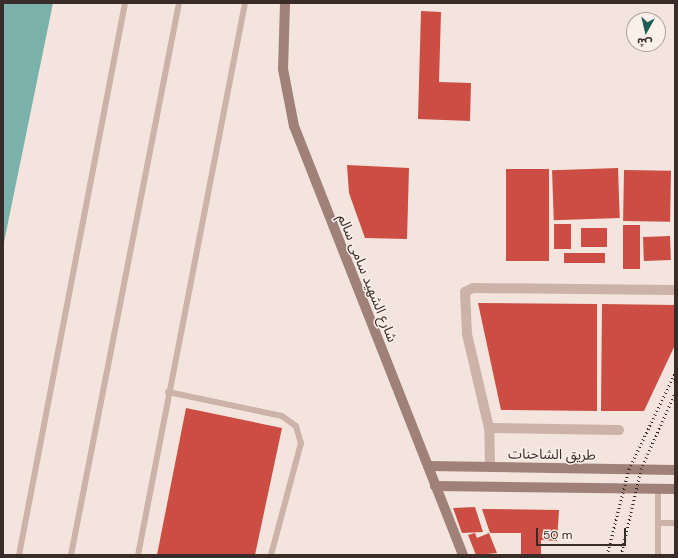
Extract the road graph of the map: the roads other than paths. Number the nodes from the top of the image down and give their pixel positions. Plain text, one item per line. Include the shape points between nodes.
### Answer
1 (125, 3) edge
2 (179, 3) edge
3 (245, 3) edge
4 (285, 3) edge
5 (674, 290) dead end
6 (168, 392) junction
7 (489, 428) junction
8 (620, 430) dead end
9 (428, 466) junction
10 (490, 467) junction
11 (675, 470) edge
12 (436, 486) junction
13 (658, 488) junction
14 (675, 489) edge
15 (658, 523) junction
16 (675, 523) edge
17 (19, 555) edge
18 (71, 555) edge
19 (138, 555) edge
20 (271, 555) edge
21 (463, 555) edge
22 (658, 555) edge

1 - 17 lane
2 - 18 lane
3 - 6 lane
4 - 9 main road, شارع الشهيد سامى سالم via 282,69 294,126
5 - 7 street via 469,289 464,297 467,334
6 - 19 lane
6 - 20 lane via 282,416 296,426 301,443
7 - 8 street
7 - 10 street
9 - 10 main road, طريق الشاحنات
9 - 12 main road, شارع الشهيد سامى سالم
10 - 11 main road, طريق الشاحنات
12 - 13 main road
12 - 21 main road, شارع الشهيد سامى سالم
13 - 14 main road
13 - 15 lane
15 - 16 lane
15 - 22 lane

